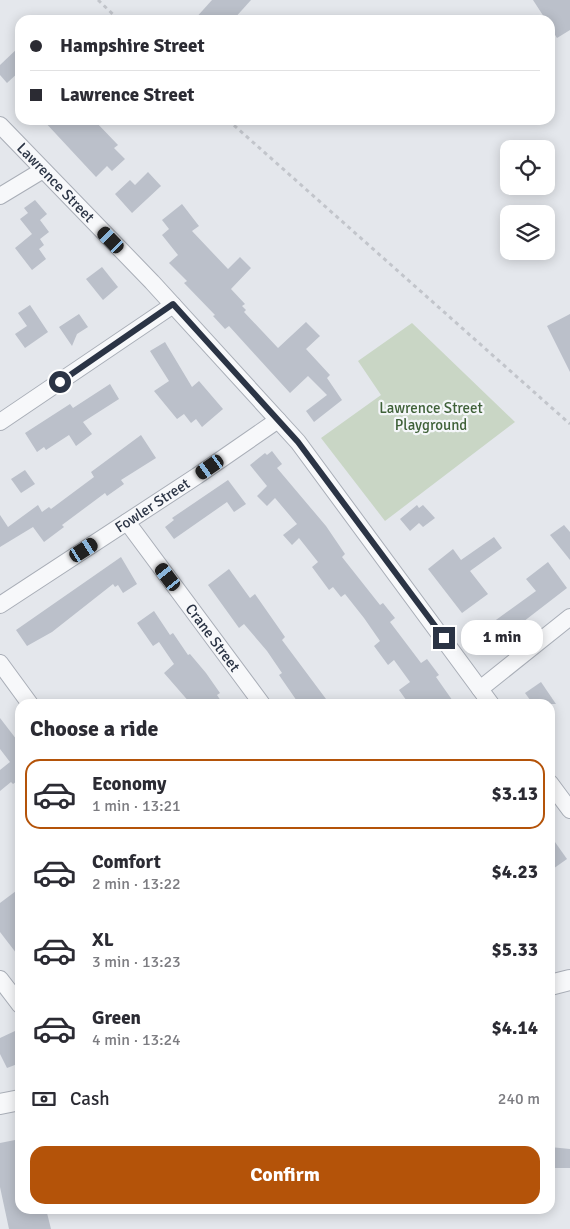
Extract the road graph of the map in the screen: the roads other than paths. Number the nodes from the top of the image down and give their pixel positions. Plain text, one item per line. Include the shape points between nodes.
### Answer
1 (0, 125) edge
2 (43, 170) junction
3 (0, 196) edge
4 (173, 304) junction
5 (278, 420) junction
6 (0, 422) edge
7 (127, 522) junction
8 (0, 605) edge
9 (570, 617) edge
10 (0, 663) edge
11 (480, 689) junction
12 (26, 699) edge
13 (258, 699) edge
14 (488, 699) edge
15 (555, 790) edge
16 (570, 810) edge
17 (0, 979) edge
18 (570, 980) edge
19 (555, 984) edge
20 (15, 998) edge
21 (15, 1101) edge
22 (0, 1104) edge

1 - 2 street, Lawrence Street
2 - 3 street
2 - 4 street, Lawrence Street
4 - 5 street, Lawrence Street
4 - 6 street
5 - 7 street, Fowler Street
5 - 11 street, Lawrence Street via 298,442
7 - 8 street, Fowler Street
7 - 13 street, Crane Street
9 - 11 street
10 - 12 street
11 - 14 street, Lawrence Street
15 - 16 street
17 - 20 street
18 - 19 street
21 - 22 street

